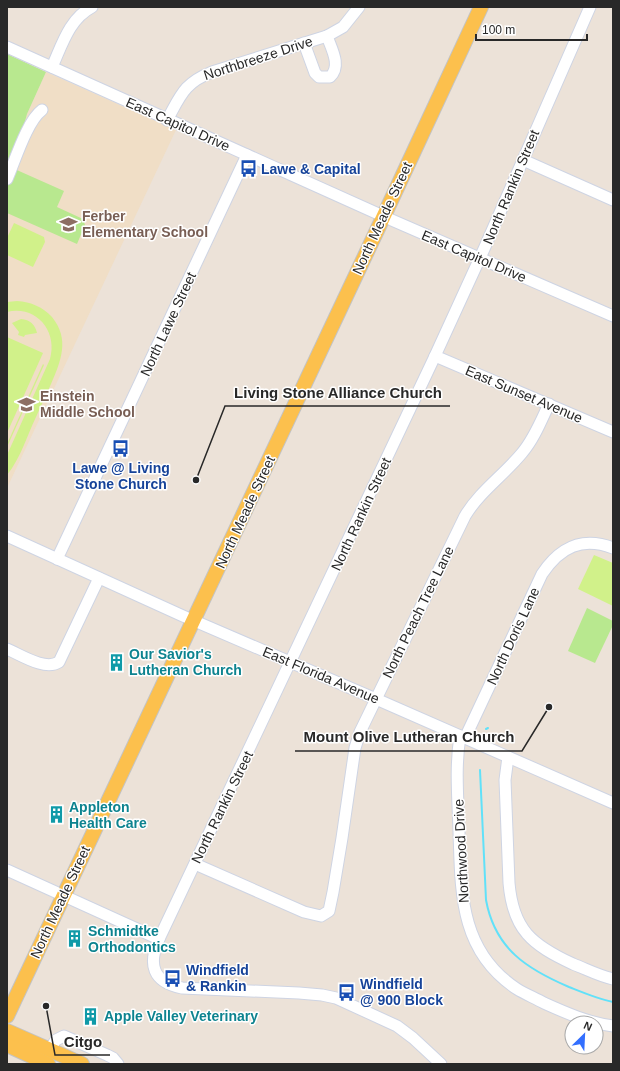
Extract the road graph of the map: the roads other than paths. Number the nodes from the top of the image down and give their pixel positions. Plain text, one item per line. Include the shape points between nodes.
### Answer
1 (92, 7) edge
2 (359, 7) edge
3 (481, 7) edge
4 (590, 7) edge
5 (327, 36) junction
6 (304, 43) junction
7 (7, 47) edge
8 (52, 67) junction
9 (42, 110) dead end
10 (167, 120) junction
11 (247, 155) junction
12 (523, 160) junction
13 (7, 179) edge
14 (613, 200) edge
15 (384, 216) junction
16 (480, 259) junction
17 (613, 316) edge
18 (435, 356) junction
19 (549, 404) junction
20 (613, 432) edge
21 (7, 536) edge
22 (613, 548) edge
23 (57, 559) junction
24 (99, 578) junction
25 (193, 620) junction
26 (7, 649) edge
27 (291, 662) junction
28 (376, 699) junction
29 (462, 737) junction
30 (508, 757) junction
31 (613, 803) edge
32 (195, 864) junction
33 (7, 870) edge
34 (63, 896) junction
35 (159, 939) junction
36 (613, 979) edge
37 (7, 1016) edge
38 (613, 1026) edge
39 (7, 1031) edge
40 (7, 1045) edge
41 (49, 1057) edge
42 (82, 1064) edge
43 (118, 1064) edge
44 (441, 1064) edge

1 - 8 street via 82,13 69,29
2 - 5 street, Northbreeze Drive via 349,21
3 - 15 main road, North Meade Street
4 - 12 street, North Rankin Street
5 - 6 street, Northbreeze Drive
5 - 6 street via 336,66 330,77 315,73
6 - 10 street, Northbreeze Drive via 197,79 179,96
7 - 8 street, East Capitol Drive
8 - 10 street, East Capitol Drive
9 - 13 street via 29,128
10 - 11 street, East Capitol Drive
11 - 15 street, East Capitol Drive
11 - 23 street, North Lawe Street
12 - 14 street
12 - 16 street, North Rankin Street
15 - 16 street, East Capitol Drive
15 - 25 main road, North Meade Street
16 - 17 street, East Capitol Drive
16 - 18 street, North Rankin Street
18 - 19 street, East Sunset Avenue
18 - 27 street, North Rankin Street
19 - 20 street, East Sunset Avenue
19 - 28 street, North Peach Tree Lane via 530,444 478,496 464,516
21 - 23 street, East Florida Avenue
22 - 29 street, North Doris Lane via 594,543 574,545 554,558 542,574
23 - 24 street, East Florida Avenue
24 - 25 street, East Florida Avenue
24 - 26 street via 62,659 49,666
25 - 27 street, East Florida Avenue
25 - 34 main road, North Meade Street
27 - 28 street, East Florida Avenue
27 - 32 street, North Rankin Street
28 - 29 street, East Florida Avenue
28 - 32 street, North Peach Tree Lane via 355,748 333,892 325,914 321,916 304,912
29 - 30 street, East Florida Avenue
29 - 38 street, Northwood Drive via 457,751 461,882 466,918 476,943 493,968 517,989 581,1019
30 - 31 street, East Florida Avenue
30 - 36 street via 505,780 509,883 517,920 534,942 547,951
32 - 35 street, North Rankin Street
33 - 34 street
34 - 35 street
34 - 37 main road, North Meade Street
35 - 44 street, North Rankin Street via 152,958 158,977 165,983 201,989 305,993 336,998 397,1026
39 - 41 main road
40 - 41 main road
41 - 42 main road
41 - 43 street via 56,1040 64,1036 113,1058

